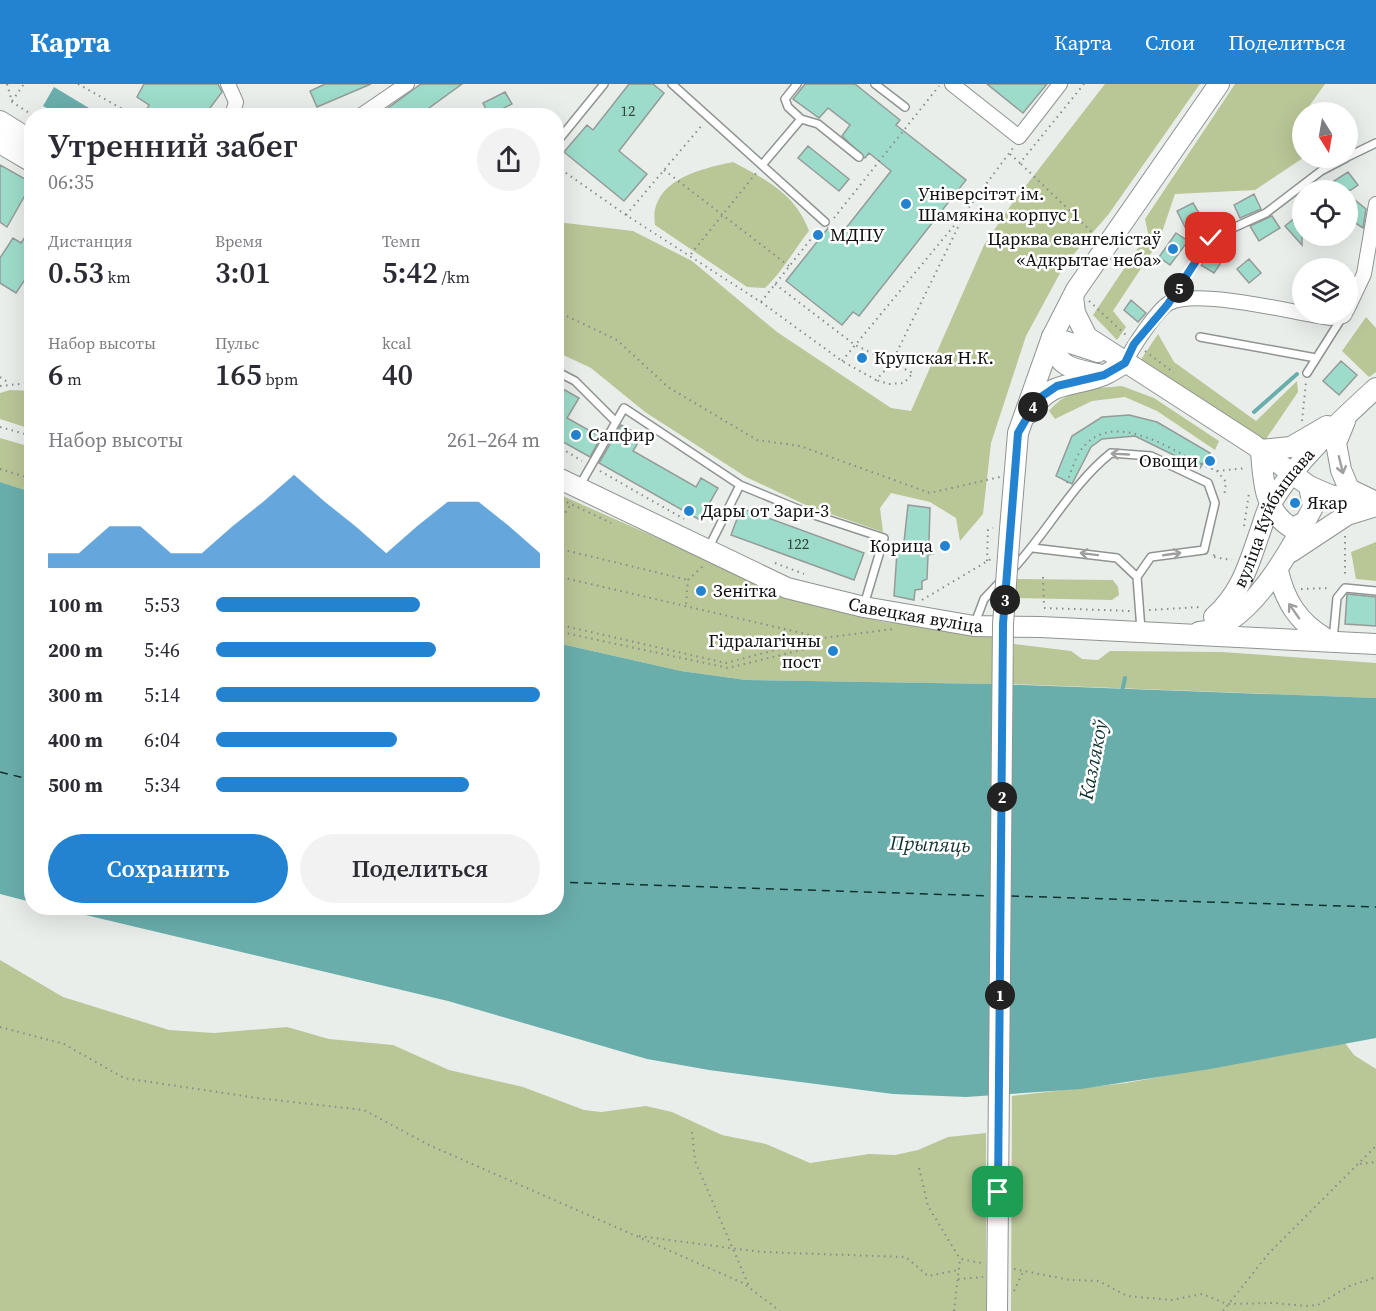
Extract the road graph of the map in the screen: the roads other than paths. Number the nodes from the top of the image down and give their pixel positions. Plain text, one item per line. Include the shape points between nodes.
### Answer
1 (228, 84) edge
2 (407, 84) edge
3 (604, 84) edge
4 (672, 84) edge
5 (797, 84) edge
6 (875, 84) edge
7 (952, 84) edge
8 (1060, 84) edge
9 (1219, 84) edge
10 (905, 107) dead end
11 (234, 108) edge
12 (372, 108) edge
13 (801, 119) junction
14 (0, 121) edge
15 (564, 133) edge
16 (24, 136) edge
17 (0, 143) edge
18 (1376, 143) edge
19 (1358, 152) edge
20 (24, 157) edge
21 (859, 157) dead end
22 (762, 165) junction
23 (1327, 168) edge
24 (1376, 204) edge
25 (825, 222) dead end
26 (1358, 286) edge
27 (1074, 294) junction
28 (1168, 304) junction
29 (1292, 312) edge
30 (1338, 324) edge
31 (1052, 337) junction
32 (1200, 337) dead end
33 (1316, 358) junction
34 (1125, 363) junction
35 (1306, 374) road end
36 (564, 375) edge
37 (1104, 375) junction
38 (1376, 388) edge
39 (1349, 413) junction
40 (616, 422) junction
41 (1018, 433) junction
42 (1254, 456) junction
43 (1294, 472) junction
44 (740, 485) junction
45 (564, 486) edge
46 (1309, 486) junction
47 (574, 497) junction
48 (1376, 504) edge
49 (1269, 505) junction
50 (1305, 522) junction
51 (1033, 548) junction
52 (706, 558) junction
53 (1281, 564) junction
54 (1137, 578) junction
55 (1242, 584) junction
56 (1376, 591) edge
57 (864, 607) junction
58 (1245, 607) junction
59 (974, 626) junction
60 (1141, 632) junction
61 (1169, 634) junction
62 (1267, 637) junction
63 (1330, 639) junction
64 (1376, 644) edge
65 (997, 1311) edge

1 - 11 street via 236,102
2 - 12 street
3 - 15 lane
4 - 22 lane
5 - 13 lane via 785,99
6 - 10 lane
7 - 8 street via 1019,138
9 - 27 main road
13 - 21 lane via 818,124
13 - 22 lane
14 - 16 main road
17 - 20 main road
18 - 19 lane
22 - 25 lane
23 - 28 lane via 1266,213 1211,238
24 - 26 street via 1364,274
27 - 31 main road
27 - 34 main road via 1075,313 1087,337
28 - 29 street via 1195,297
28 - 34 street via 1134,344
30 - 33 lane
31 - 34 main road
31 - 37 main road via 1054,352 1067,367
31 - 41 main road
32 - 33 lane
33 - 35 lane
34 - 37 main road
34 - 42 main road
36 - 40 lane via 575,381
37 - 41 main road via 1057,386 1038,399
38 - 39 main road, вуліца Куйбышава
39 - 42 main road via 1291,447
39 - 43 main road, вуліца Куйбышава
39 -> 48 main road via 1336,443 1341,470 1349,489
40 - 44 lane via 624,408
40 - 47 lane
41 - 65 main road, bridge via 1003,528 1001,1270
42 - 43 main road
42 - 49 main road
43 - 46 main road
43 - 49 main road, вуліца Куйбышава
44 - 52 lane
44 - 57 lane via 808,513 884,537
45 - 47 main road, Савецкая вуліца
46 - 48 main road via 1330,495
46 - 50 main road via 1313,507
47 - 52 main road, Савецкая вуліца
48 - 53 main road via 1347,515
49 - 50 main road via 1280,521 1292,528
49 - 55 main road, вуліца Куйбышава
50 - 53 main road
54 -> 51 lane via 1117,558
54 -> 51 lane via 1152,557 1204,550 1215,503 1208,483 1151,456 1111,453 1088,471
51 - 59 lane via 984,599
52 - 57 main road, Савецкая вуліца via 787,588
53 - 58 main road
63 -> 53 main road via 1308,628 1297,616 1282,590
54 - 60 lane
55 - 58 main road
55 - 61 main road, вуліца Куйбышава via 1215,617 1194,628
56 - 63 lane via 1345,588 1337,597
57 - 59 main road, Савецкая вуліца
58 - 61 main road via 1204,632
58 - 62 main road via 1247,617
59 - 60 main road, Савецкая вуліца via 1043,617
60 - 61 main road, Савецкая вуліца
61 - 62 main road, Савецкая вуліца
62 - 63 main road, Савецкая вуліца
63 - 64 main road, Савецкая вуліца

